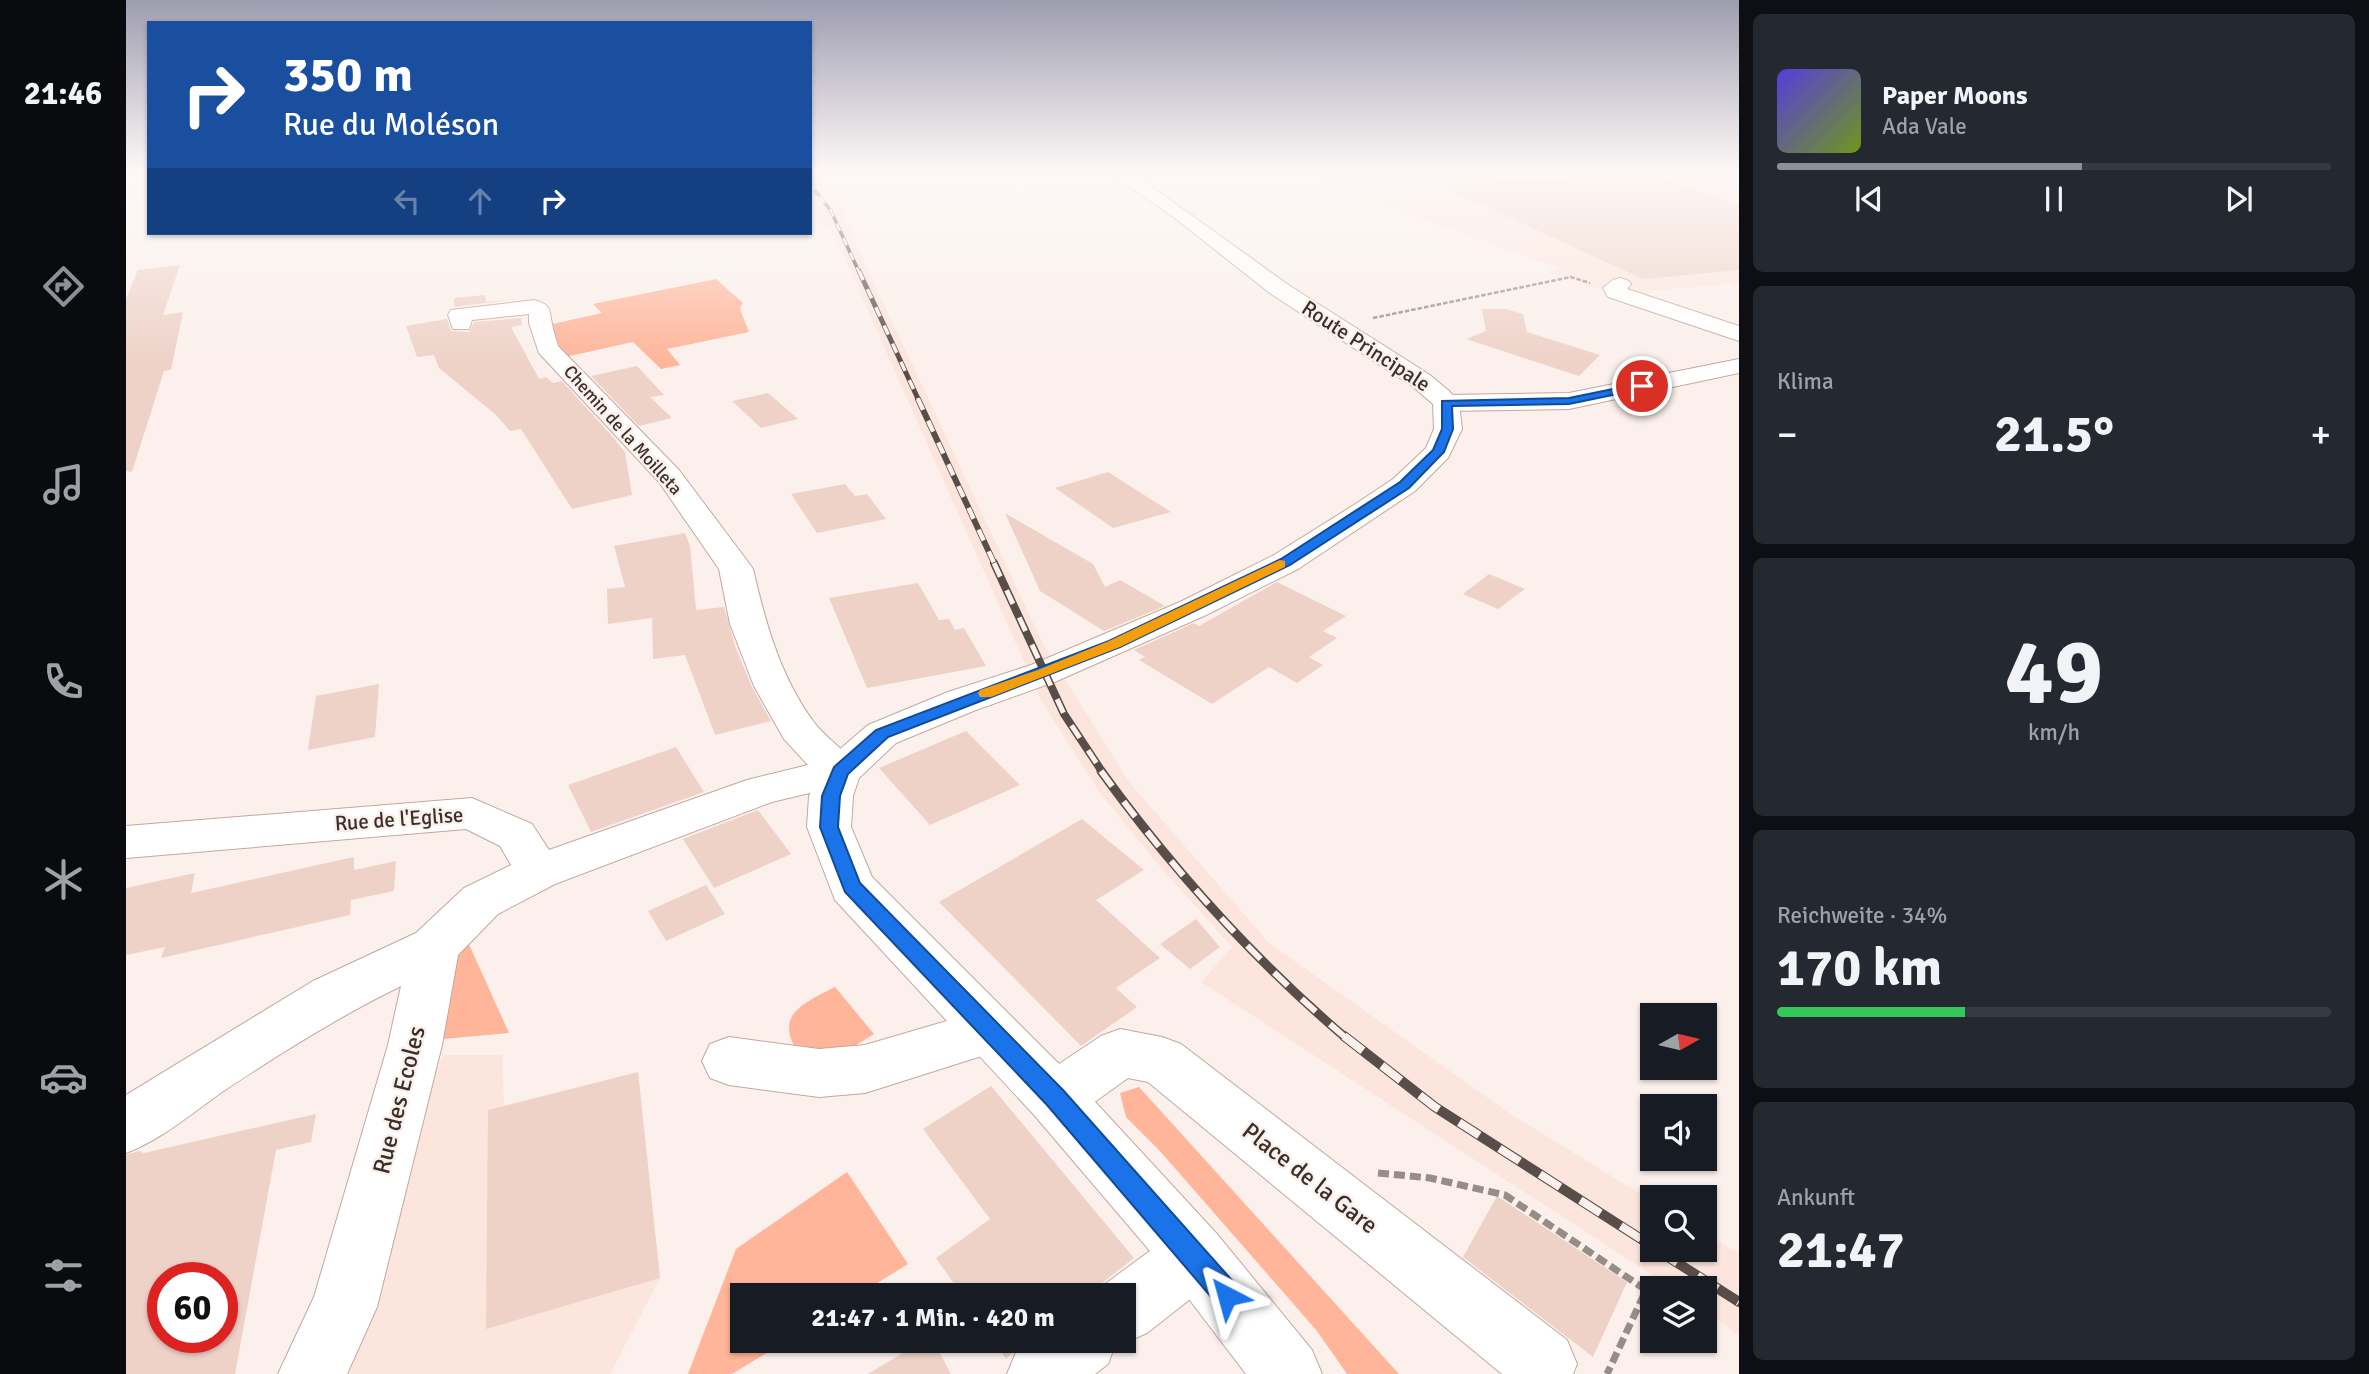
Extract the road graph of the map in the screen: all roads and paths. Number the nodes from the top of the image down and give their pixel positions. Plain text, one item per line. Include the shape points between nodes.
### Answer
1 (1207, 234) edge
2 (1618, 288) joint
3 (1364, 320) dead end
4 (461, 324) dead end
5 (1739, 334) edge
6 (1736, 368) edge
7 (1446, 403) junction
8 (841, 772) junction
9 (126, 842) edge
10 (539, 872) junction
11 (434, 947) junction
12 (991, 1031) junction
13 (729, 1060) dead end
14 (1055, 1098) junction
15 (126, 1127) edge
16 (1329, 1192) junction
17 (1195, 1256) junction
18 (1136, 1301) edge
19 (1068, 1353) edge
20 (1545, 1371) edge
21 (312, 1374) edge
22 (1041, 1374) edge
23 (1289, 1374) edge
24 (1607, 1374) edge

1 - 7 main road, Route Principale via 1307,308 1418,376
2 - 3 path via 1571,277
2 - 5 main road
4 - 8 main road, Chemin de la Moilleta via 459,315 540,309 547,348 669,475 736,569 748,624 773,686 798,730
6 - 7 main road via 1569,401
7 - 8 main road, Route Principale via 1448,429 1438,452 1404,485 1286,562 1115,644 882,734
8 - 10 main road via 762,790
8 - 12 main road, Route Principale via 831,796 829,827 852,887
9 - 10 main road, Rue de l'Eglise via 472,813 516,835
10 - 11 main road via 481,901
11 - 15 main road via 331,996
11 - 21 main road, Rue des Ecoles via 415,1045 344,1307
12 - 13 main road via 865,1069 819,1073
12 - 14 main road, Route Principale
14 - 16 main road, Place de la Gare via 1120,1054 1162,1061
14 - 17 main road, Route Principale
16 - 20 main road, Place de la Gare
16 - 24 path via 1372,1172 1430,1178 1505,1195 1646,1290
17 - 18 main road
17 - 23 main road, Route Principale
19 - 22 main road

